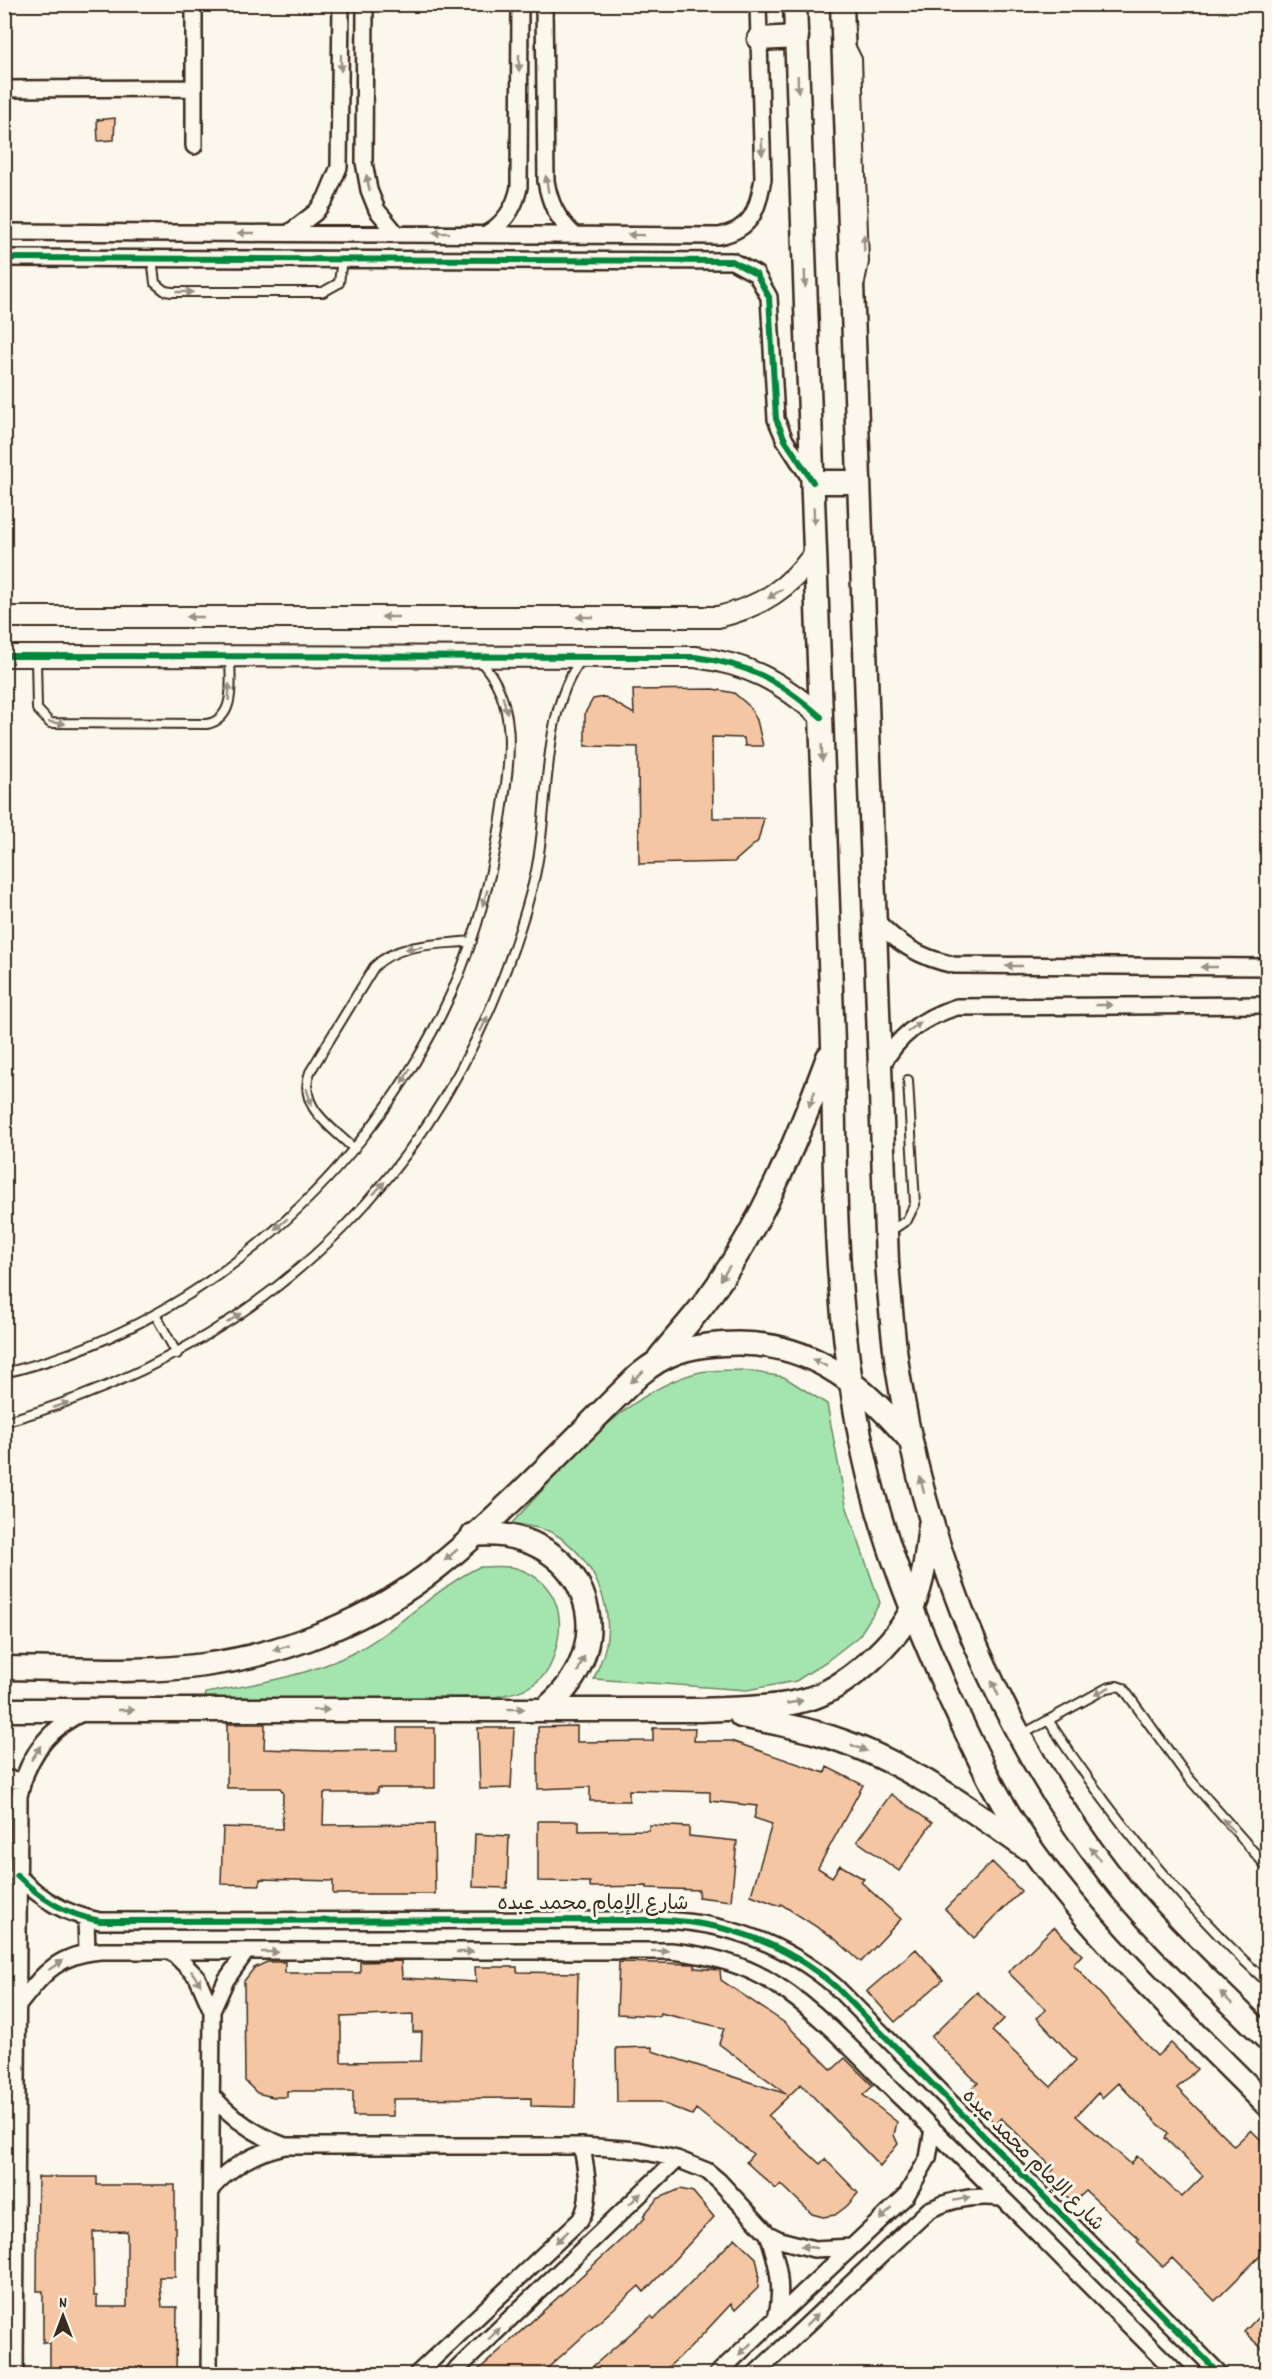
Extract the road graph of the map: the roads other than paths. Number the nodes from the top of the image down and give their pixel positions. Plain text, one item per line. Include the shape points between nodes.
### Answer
1 (194, 4) edge
2 (341, 4) edge
3 (365, 4) edge
4 (519, 4) edge
5 (544, 4) edge
6 (758, 4) edge
7 (795, 4) edge
8 (842, 4) edge
9 (796, 37) junction
10 (759, 39) junction
11 (194, 88) junction
12 (4, 89) edge
13 (194, 146) dead end
14 (4, 232) edge
15 (65, 232) junction
16 (396, 232) junction
17 (289, 233) junction
18 (486, 234) junction
19 (573, 234) junction
20 (719, 236) junction
21 (4, 258) edge
22 (66, 258) junction
23 (152, 258) junction
24 (342, 259) junction
25 (719, 259) junction
26 (813, 482) junction
27 (858, 482) junction
28 (815, 553) junction
29 (4, 617) edge
30 (4, 656) edge
31 (36, 656) junction
32 (230, 656) junction
33 (476, 657) junction
34 (584, 657) junction
35 (821, 717) junction
36 (874, 918) junction
37 (472, 941) junction
38 (1268, 967) edge
39 (1268, 1005) edge
40 (833, 1044) junction
41 (879, 1072) junction
42 (908, 1080) dead end
43 (354, 1149) junction
44 (885, 1234) junction
45 (155, 1314) junction
46 (177, 1354) junction
47 (659, 1358) junction
48 (4, 1373) edge
49 (850, 1381) junction
50 (4, 1422) edge
51 (911, 1442) junction
52 (931, 1521) junction
53 (473, 1535) junction
54 (913, 1608) junction
55 (4, 1668) edge
56 (545, 1709) junction
57 (4, 1710) edge
58 (89, 1710) junction
59 (701, 1710) junction
60 (1048, 1720) junction
61 (1019, 1736) junction
62 (4, 1779) edge
63 (22, 1780) junction
64 (1034, 1853) junction
65 (1268, 1868) edge
66 (17, 1875) junction
67 (86, 1918) junction
68 (171, 1951) junction
69 (87, 1952) junction
70 (246, 1952) junction
71 (1268, 1983) edge
72 (17, 2007) junction
73 (212, 2011) junction
74 (1268, 2040) edge
75 (212, 2096) junction
76 (1268, 2106) edge
77 (933, 2129) junction
78 (582, 2145) junction
79 (285, 2146) junction
80 (677, 2159) junction
81 (212, 2189) junction
82 (906, 2196) junction
83 (1000, 2198) junction
84 (586, 2209) junction
85 (923, 2215) junction
86 (607, 2226) junction
87 (10, 2232) edge
88 (768, 2234) junction
89 (852, 2247) junction
90 (776, 2320) junction
91 (15, 2374) edge
92 (209, 2374) edge
93 (417, 2374) edge
94 (452, 2374) edge
95 (717, 2374) edge
96 (755, 2374) edge
97 (1178, 2374) edge
98 (1220, 2374) edge

1 - 11 street
2 -> 17 street via 339,167 316,212
16 -> 3 street via 377,210 364,162
4 -> 18 street via 519,187 505,219
19 -> 5 street via 550,204 545,172
6 - 10 street
7 - 9 main road
27 -> 8 main road
9 - 10 main road
9 -> 26 main road
10 -> 20 street via 763,178 758,205 747,224
11 - 12 street
11 - 13 street
14 - 15 street
17 -> 15 street
15 - 22 street
16 - 17 street
18 -> 16 street
18 - 19 street
20 -> 19 street
20 - 25 street
21 - 22 street
22 - 23 street
23 - 24 street
23 -> 24 lane via 155,283 172,292 323,292 339,283
24 - 25 street
25 - 26 street via 732,261 756,274 769,297 776,419 784,440
26 - 27 main road
26 -> 28 main road
27 - 36 main road
28 -> 29 street via 801,572 774,595 741,611 718,616
28 - 35 main road
30 - 31 street
31 - 32 street
31 -> 32 lane via 37,709 50,723 207,724 221,718 229,706
32 - 33 street
33 - 34 street
33 -> 37 lane via 497,682 510,731 492,873
34 - 35 street via 723,660 775,681
46 -> 34 lane via 280,1285 339,1232 419,1137 461,1070 491,1010 515,946 538,859 557,706 563,688
35 -> 40 main road
38 -> 36 street via 954,965 901,944
36 - 41 main road
37 -> 43 lane via 441,1015 407,1074
37 -> 43 lane via 410,947 381,960 310,1072 309,1102
41 -> 39 street via 909,1030 957,1007
40 -> 47 main road via 794,1145 759,1216 705,1302
40 - 49 main road via 836,1212
41 - 44 main road
42 - 44 lane via 915,1204 907,1220
43 -> 45 lane via 270,1233 228,1267
44 - 51 main road via 892,1323
45 - 46 lane
45 - 48 lane via 88,1346
50 -> 46 lane via 119,1383
49 -> 47 main road via 800,1353 772,1345 714,1344
47 -> 53 main road
49 - 51 main road
49 - 54 main road via 874,1498
52 -> 51 main road
52 - 54 main road via 923,1575
61 -> 52 main road via 978,1650
53 -> 55 main road via 438,1566 377,1606 288,1646 203,1665
56 -> 53 main road via 575,1679 584,1660 589,1639 584,1597 559,1559 540,1545 507,1535
59 -> 54 main road via 782,1705 832,1689 862,1668 889,1641
54 - 64 main road via 967,1734
58 -> 56 main road
56 - 59 main road
57 - 58 main road
63 -> 58 street via 47,1737
59 -> 64 main road via 819,1733 860,1748 940,1788
60 - 61 lane
65 -> 60 lane via 1187,1776 1123,1688 1107,1688
60 - 71 lane via 1085,1777 1161,1874
74 -> 61 main road via 1109,1874 1049,1789
62 - 63 street
63 - 66 street
64 - 76 main road via 1104,1941
66 - 67 street, شارع الإمام محمد عبده via 47,1902
66 - 72 street
67 - 69 street
67 - 98 street, شارع الإمام محمد عبده via 115,1922 676,1920 754,1936 797,1957 836,1987
68 - 69 street
68 - 70 street
68 -> 73 street via 197,1977
72 -> 69 street via 49,1969
70 - 73 street via 226,1980
70 -> 77 street via 671,1951 715,1958 757,1974 795,1997
72 - 87 street
73 - 75 street
75 - 79 street via 252,2132
75 - 81 street
77 - 82 street via 928,2158
77 - 83 street
78 - 79 street
78 - 80 street via 619,2147
78 - 84 street
79 - 81 street via 251,2156
86 -> 80 street
80 - 88 street via 707,2171
81 - 92 street
82 - 85 street
82 -> 89 street
85 -> 83 street via 956,2199
83 - 97 street
84 - 86 street
84 -> 93 street via 580,2220
96 -> 85 street
94 -> 86 street
87 - 91 street
89 -> 88 street via 814,2249
88 - 90 street via 780,2285
89 - 90 street
90 -> 95 street

